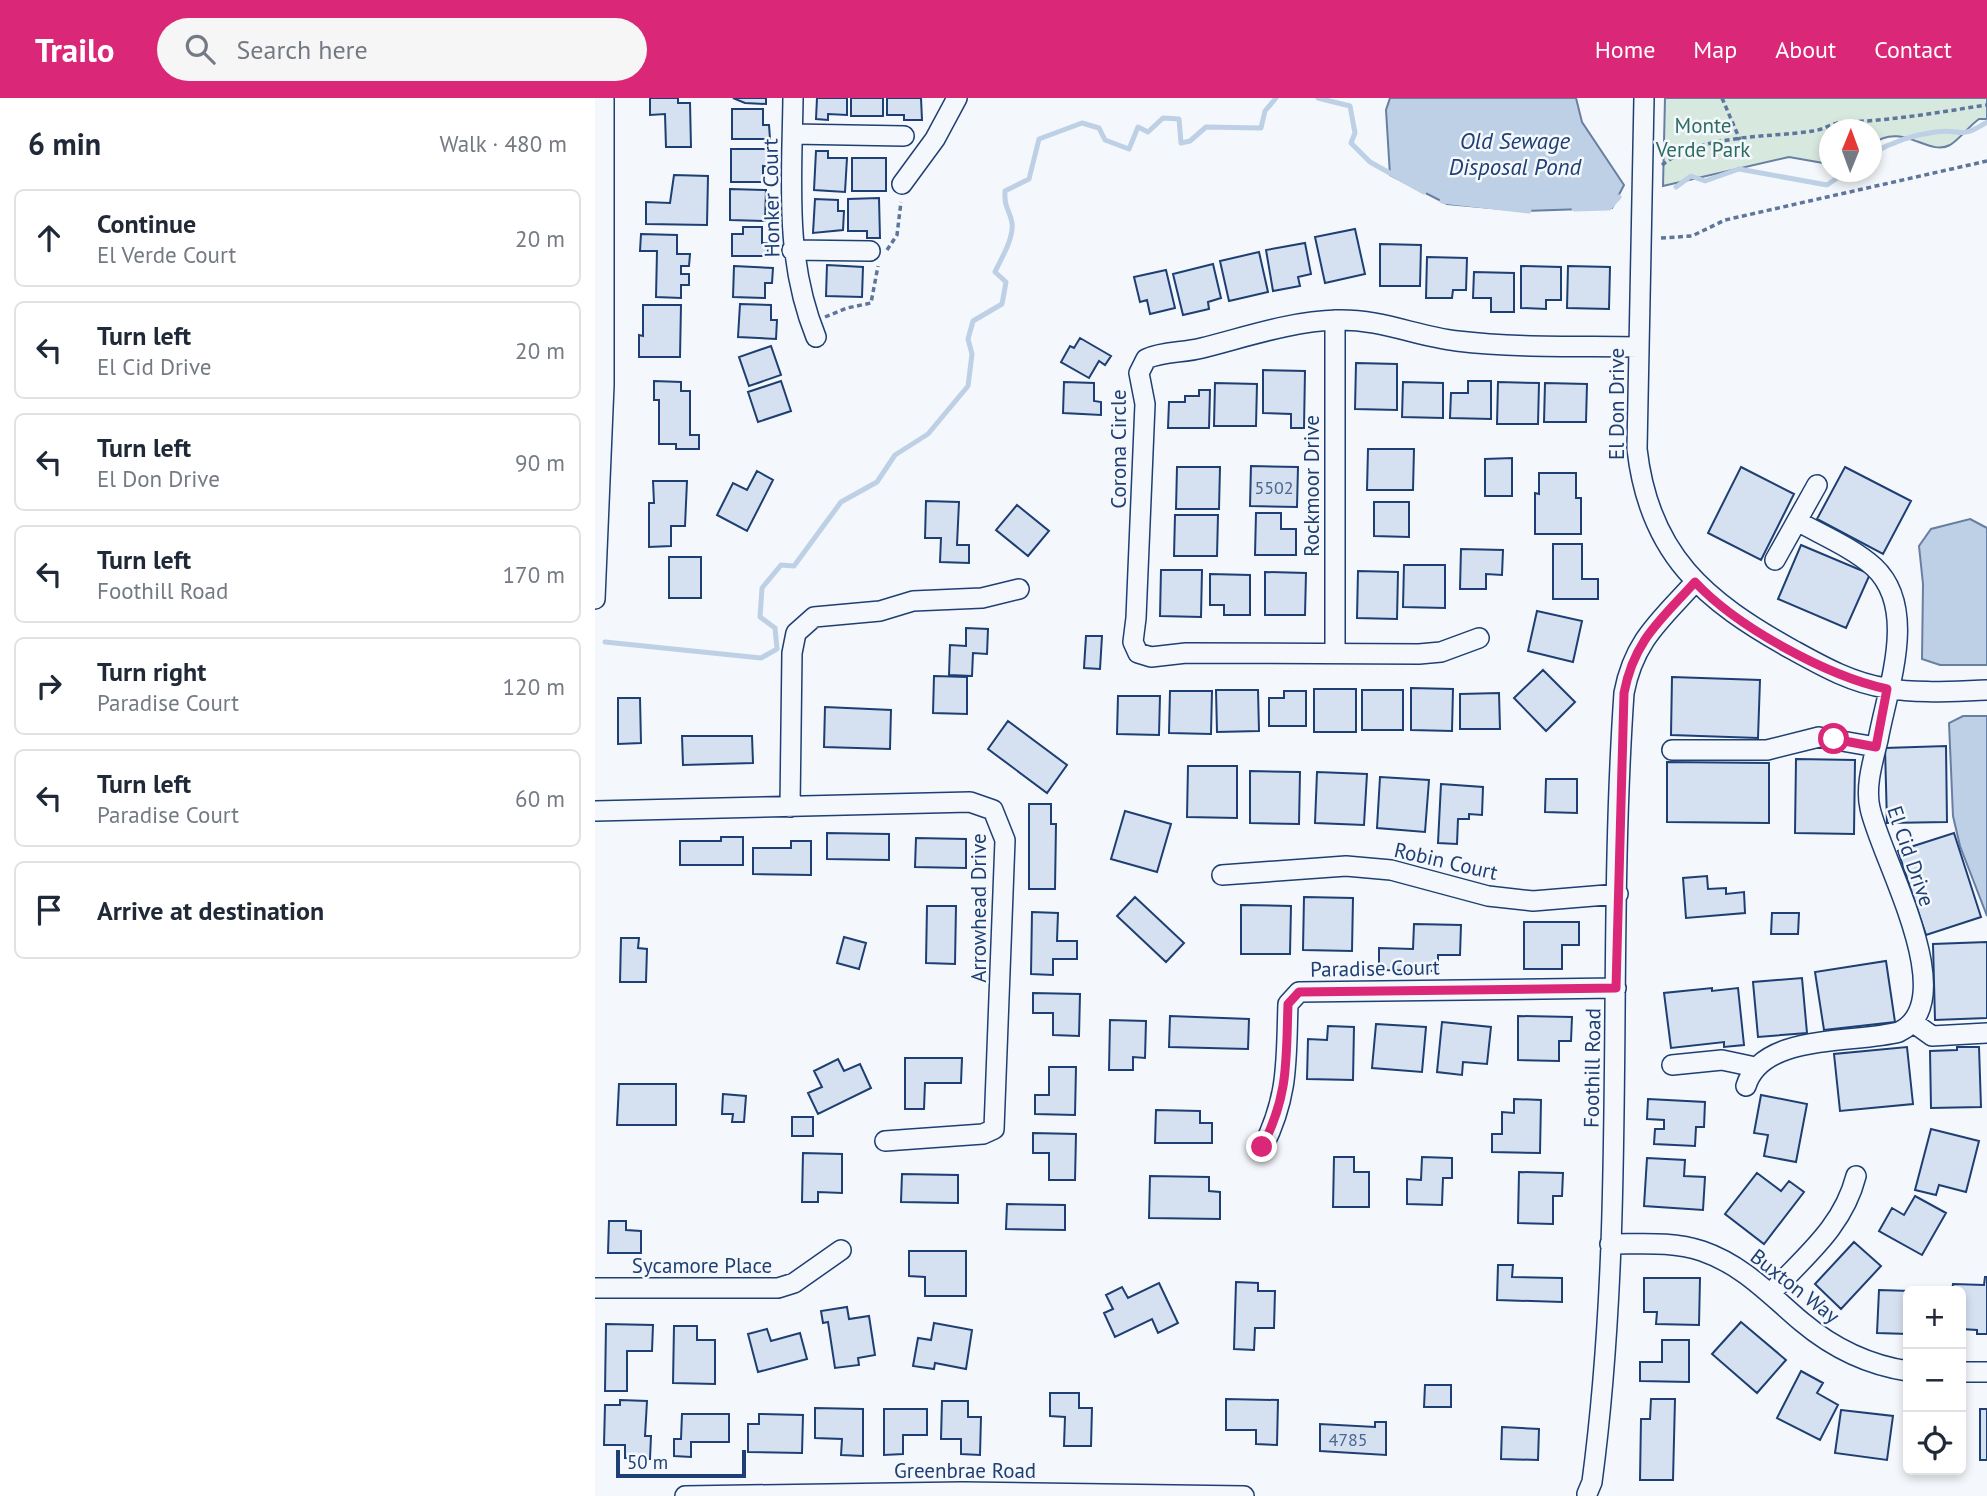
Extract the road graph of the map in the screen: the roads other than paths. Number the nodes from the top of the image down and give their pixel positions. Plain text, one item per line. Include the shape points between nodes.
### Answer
1 (604, 98) edge
2 (793, 98) edge
3 (957, 98) edge
4 (1644, 98) edge
5 (793, 134) junction
6 (904, 136) dead end
7 (902, 184) dead end
8 (792, 250) junction
9 (870, 251) dead end
10 (1335, 320) junction
11 (816, 337) dead end
12 (1638, 348) junction
13 (598, 478) edge
14 (1817, 485) dead end
15 (1797, 522) junction
16 (1775, 560) dead end
17 (1695, 582) junction
18 (1019, 589) dead end
19 (595, 598) edge
20 (1479, 638) dead end
21 (1335, 653) junction
22 (1887, 689) junction
23 (1987, 690) edge
24 (1876, 747) junction
25 (1672, 750) dead end
26 (790, 807) junction
27 (595, 811) edge
28 (1222, 875) dead end
29 (1618, 894) junction
30 (1616, 988) junction
31 (1915, 1023) junction
32 (1987, 1033) edge
33 (1672, 1065) dead end
34 (1755, 1067) junction
35 (1746, 1086) dead end
36 (885, 1141) dead end
37 (1262, 1147) dead end
38 (1856, 1176) dead end
39 (1610, 1244) junction
40 (841, 1250) dead end
41 (595, 1287) edge
42 (1771, 1293) junction
43 (1903, 1370) edge
44 (1966, 1372) edge
45 (1987, 1372) edge
46 (962, 1494) edge
47 (1589, 1495) edge
48 (685, 1496) edge
49 (1244, 1496) edge

1 - 13 street via 604,385
2 - 5 street, Honker Court
3 - 7 street via 935,139
4 - 12 street, El Don Drive
5 - 6 street
5 - 8 street, Honker Court
8 - 9 street
8 - 11 street, Honker Court via 798,285
10 - 12 street, Corona Circle via 1372,321 1458,341
10 - 21 street, Rockmoor Drive
10 - 21 street, Corona Circle via 1146,359 1139,373 1145,404 1133,642 1138,653 1151,657
12 - 17 street, El Don Drive via 1637,449 1642,483 1663,536
13 - 19 street
14 - 15 street
15 - 16 street
15 - 22 street, El Cid Drive via 1859,556 1887,582 1898,627
17 - 22 street, El Don Drive via 1743,622 1850,678
17 - 29 street, Foothill Road via 1653,626 1628,673 1622,723
18 - 26 street via 814,617 796,633
20 - 21 street, Corona Circle via 1441,652
22 - 23 street, El Don Drive
22 - 24 street, El Cid Drive
24 - 25 street via 1819,737 1767,750
24 - 31 street, El Cid Drive via 1869,788 1871,813 1922,963 1922,1003
26 - 27 street, Arrowhead Drive
26 - 36 street, Arrowhead Drive via 976,803 993,810 1001,823 1005,840 994,1129 983,1134
28 - 29 street, Robin Court via 1346,866 1391,870 1488,896 1533,901
29 - 30 street, Foothill Road
30 - 37 street, Paradise Court via 1299,992 1288,1004 1285,1088
30 - 39 street, Foothill Road
31 - 32 street via 1932,1037
31 - 34 street via 1889,1035 1785,1049
33 - 34 street via 1722,1060
34 - 35 street
38 - 42 street via 1844,1212 1832,1230
39 - 42 street, Buxton Way via 1657,1243 1698,1250 1734,1266
39 - 47 street, Foothill Road via 1602,1390
40 - 41 street, Sycamore Place via 794,1283 778,1288
42 - 43 street, Buxton Way via 1802,1322 1846,1352
44 - 45 street
46 - 48 street, Greenbrae Road
46 - 49 street, Greenbrae Road

